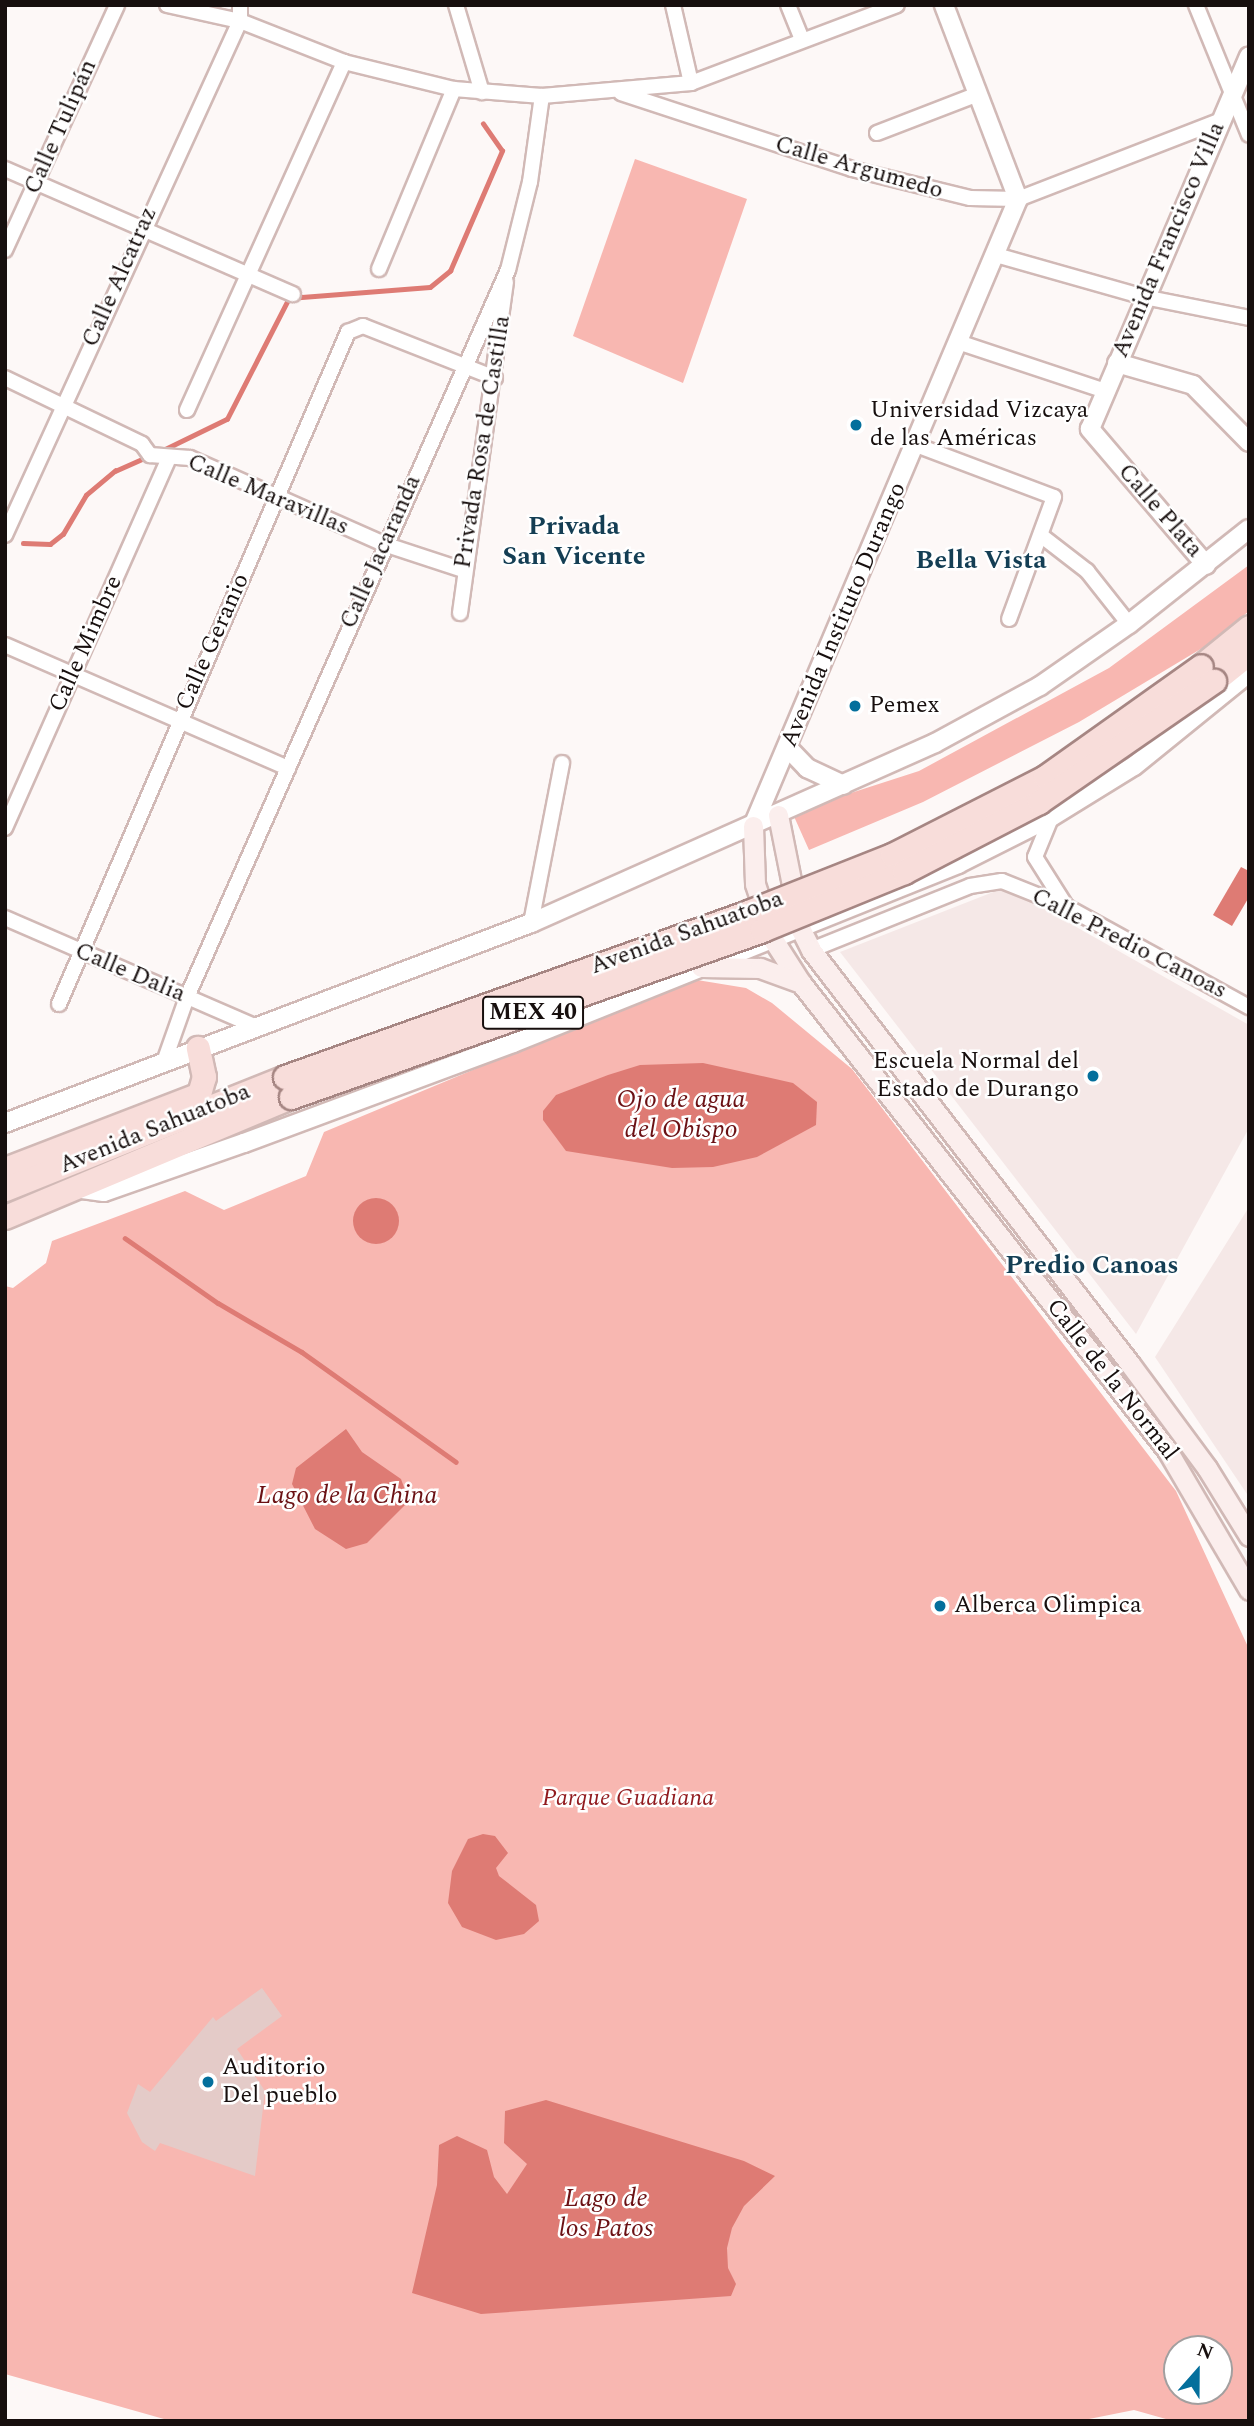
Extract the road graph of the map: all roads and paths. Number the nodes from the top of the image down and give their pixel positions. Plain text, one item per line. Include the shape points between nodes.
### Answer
1 (117, 5) edge
2 (167, 5) edge
3 (456, 5) edge
4 (673, 5) edge
5 (788, 5) edge
6 (897, 5) edge
7 (944, 5) edge
8 (1196, 5) edge
9 (243, 10) edge
10 (802, 40) junction
11 (1249, 56) edge
12 (344, 62) junction
13 (691, 83) junction
14 (454, 89) junction
15 (482, 92) junction
16 (617, 92) junction
17 (978, 94) junction
18 (1231, 95) junction
19 (541, 96) junction
20 (1219, 121) junction
21 (877, 133) dead end
22 (1249, 135) edge
23 (5, 169) edge
24 (36, 182) junction
25 (1018, 199) junction
26 (142, 229) junction
27 (5, 250) edge
28 (996, 254) junction
29 (379, 269) dead end
30 (508, 270) junction
31 (247, 273) junction
32 (293, 294) dead end
33 (1143, 297) junction
34 (1249, 318) edge
35 (958, 342) junction
36 (1117, 362) junction
37 (463, 368) junction
38 (5, 378) edge
39 (495, 378) junction
40 (1105, 391) junction
41 (63, 403) junction
42 (187, 410) dead end
43 (1091, 424) joint
44 (1249, 442) edge
45 (916, 445) junction
46 (167, 460) junction
47 (277, 497) junction
48 (1249, 529) edge
49 (5, 535) edge
50 (1043, 537) junction
51 (384, 544) junction
52 (1206, 565) junction
53 (463, 570) junction
54 (460, 613) dead end
55 (1009, 619) dead end
56 (1129, 624) junction
57 (1249, 627) edge
58 (5, 645) edge
59 (1249, 653) edge
60 (1207, 673) junction
61 (1249, 673) edge
62 (72, 675) junction
63 (178, 720) junction
64 (788, 748) junction
65 (562, 763) dead end
66 (288, 768) junction
67 (843, 785) junction
68 (767, 798) junction
69 (778, 815) junction
70 (1051, 817) junction
71 (753, 826) junction
72 (5, 828) edge
73 (1067, 907) junction
74 (5, 918) edge
75 (531, 923) junction
76 (801, 930) junction
77 (774, 941) junction
78 (811, 950) junction
79 (81, 953) junction
80 (701, 967) junction
81 (826, 968) junction
82 (801, 983) junction
83 (187, 997) junction
84 (59, 1004) dead end
85 (1249, 1007) edge
86 (255, 1026) junction
87 (198, 1048) junction
88 (164, 1062) junction
89 (288, 1087) junction
90 (5, 1123) edge
91 (5, 1169) edge
92 (75, 1188) junction
93 (5, 1189) edge
94 (5, 1217) edge
95 (1249, 1536) edge
96 (1247, 1581) edge

1 - 24 street, Calle Tulipán
2 - 9 street
3 - 15 street
4 - 13 street
5 - 10 street
6 - 10 street
7 - 17 street
8 - 18 street
9 - 12 street
9 - 26 street, Calle Alcatraz
10 - 13 street
11 - 18 street, Avenida Francisco Villa
12 - 14 street
12 - 31 street
13 - 16 street
14 - 15 street
14 - 29 street
15 - 19 street
16 - 19 street
16 - 25 street, Calle Argumedo via 852,169 970,198
17 - 21 street
17 - 25 street
18 - 20 street, Avenida Francisco Villa
18 - 22 street
19 - 30 street, Calle Jacaranda via 530,182
20 - 25 street
20 - 33 street, Avenida Francisco Villa
23 - 24 street
24 - 26 street
24 - 27 street, Calle Tulipán
25 - 28 street, Avenida Instituto Durango
26 - 31 street
26 - 41 street, Calle Alcatraz
28 - 33 street
28 - 35 street, Avenida Instituto Durango
30 - 37 street, Calle Jacaranda
30 - 39 street, Privada Rosa de Castilla
31 - 32 street
31 - 42 street
33 - 34 street
33 - 36 street, Avenida Francisco Villa
35 - 40 street
35 - 45 street, Avenida Instituto Durango
36 - 40 street, Avenida Francisco Villa
36 - 44 street via 1193,385
37 - 39 street
37 - 47 street, Calle Geranio via 363,326 348,332
37 - 51 street, Calle Jacaranda
38 - 41 street, Calle Maravillas
39 - 53 street, Privada Rosa de Castilla
40 - 43 street, Avenida Francisco Villa
41 - 46 street, Calle Maravillas
41 - 49 street, Calle Alcatraz
43 - 52 street, Calle Plata via 1093,433
45 - 50 street via 1054,497
45 - 64 street, Avenida Instituto Durango
46 - 47 street, Calle Maravillas via 190,458
46 - 62 street, Calle Mimbre
47 - 51 street, Calle Maravillas
47 - 63 street, Calle Geranio
48 - 52 street
50 - 55 street
50 - 56 street via 1087,571
51 - 53 street, Calle Maravillas
51 - 66 street, Calle Jacaranda
52 - 56 street
53 - 54 street, Privada Rosa de Castilla
56 - 67 street via 1040,686
57 - 60 main road, Avenida Sahuatoba / MEX 40
58 - 62 street
59 - 60 main road, MEX 40
60 - 89 main road, Avenida Sahuatoba / MEX 40, bridge via 1040,802 904,872 736,939
61 - 70 street via 1187,728
62 - 63 street
62 - 72 street, Calle Mimbre
63 - 66 street
63 - 79 street, Calle Geranio
64 - 67 street via 807,768
64 - 68 street, Avenida Instituto Durango
65 - 75 street
66 - 83 street, Calle Jacaranda
67 - 69 street
68 - 69 street
68 - 71 street, Avenida Instituto Durango
69 - 71 street
69 - 76 main road, Calle de la Normal
70 - 73 street via 1035,857
70 - 76 street via 958,864
71 - 75 street
71 - 77 main road, Calle de la Normal via 755,884
73 - 78 street, Calle Predio Canoas via 1013,884 989,881
73 - 85 street, Calle Predio Canoas
74 - 79 street, Calle Dalia
75 - 86 street
76 - 77 street
76 - 78 main road, Calle de la Normal
77 - 80 street
77 - 82 main road, Calle de la Normal
78 - 81 main road, Calle de la Normal
79 - 83 street, Calle Dalia
79 - 84 street, Calle Geranio
80 - 82 main road via 760,968
80 - 92 street via 500,1048 104,1192
81 - 82 main road
81 - 95 main road, Calle de la Normal via 1130,1364 1207,1468
82 - 96 main road, Calle de la Normal via 1167,1450
83 - 86 street, Calle Dalia
83 - 88 street, Calle Jacaranda
86 - 87 street
87 - 88 street
87 - 91 main road via 204,1077 199,1094
88 - 90 street
89 - 92 main road, Avenida Sahuatoba / MEX 40
89 - 93 main road, Avenida Sahuatoba / MEX 40
92 - 94 main road, Avenida Sahuatoba / MEX 40

